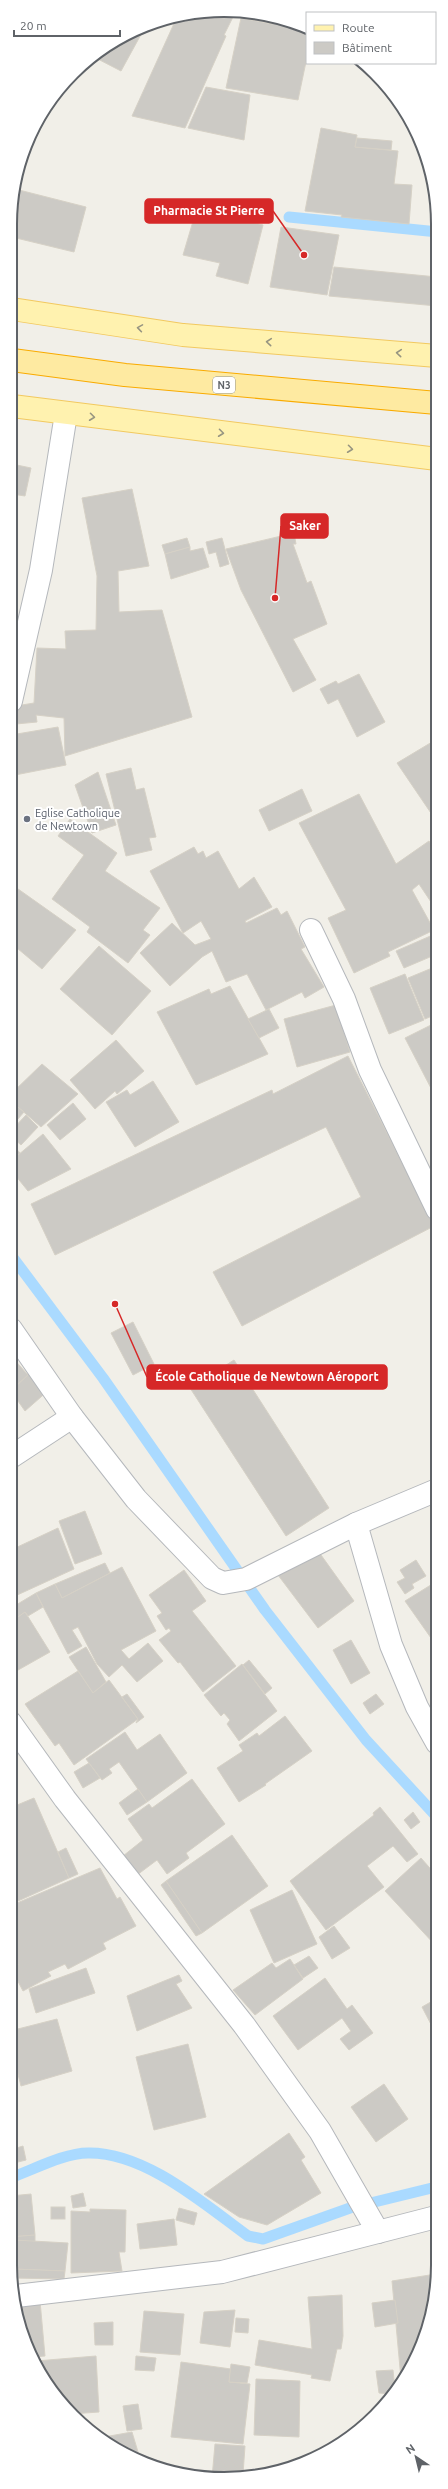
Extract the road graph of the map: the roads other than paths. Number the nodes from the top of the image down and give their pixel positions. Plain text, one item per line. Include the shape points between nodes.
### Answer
1 (17, 310) edge
2 (431, 356) edge
3 (17, 361) edge
4 (431, 402) edge
5 (17, 407) edge
6 (66, 414) junction
7 (431, 458) edge
8 (17, 675) edge
9 (311, 930) dead end
10 (431, 1197) edge
11 (17, 1338) edge
12 (72, 1417) junction
13 (17, 1453) edge
14 (431, 1493) edge
15 (356, 1524) junction
16 (17, 1732) edge
17 (431, 1734) edge
18 (431, 2218) edge
19 (378, 2232) junction
20 (20, 2296) edge

2 -> 1 main road via 183,335
3 - 4 highway, N3 via 141,377
5 - 6 main road
6 -> 7 main road
6 - 8 street via 41,570
9 - 10 street via 344,999 370,1070
11 - 12 street
12 - 13 street
12 - 15 street via 136,1499 212,1578 223,1583 246,1579 281,1564
14 - 15 street
15 - 17 street via 391,1645
16 - 19 street via 65,1799 244,2025 320,2131
18 - 19 street
19 - 20 street via 222,2272

